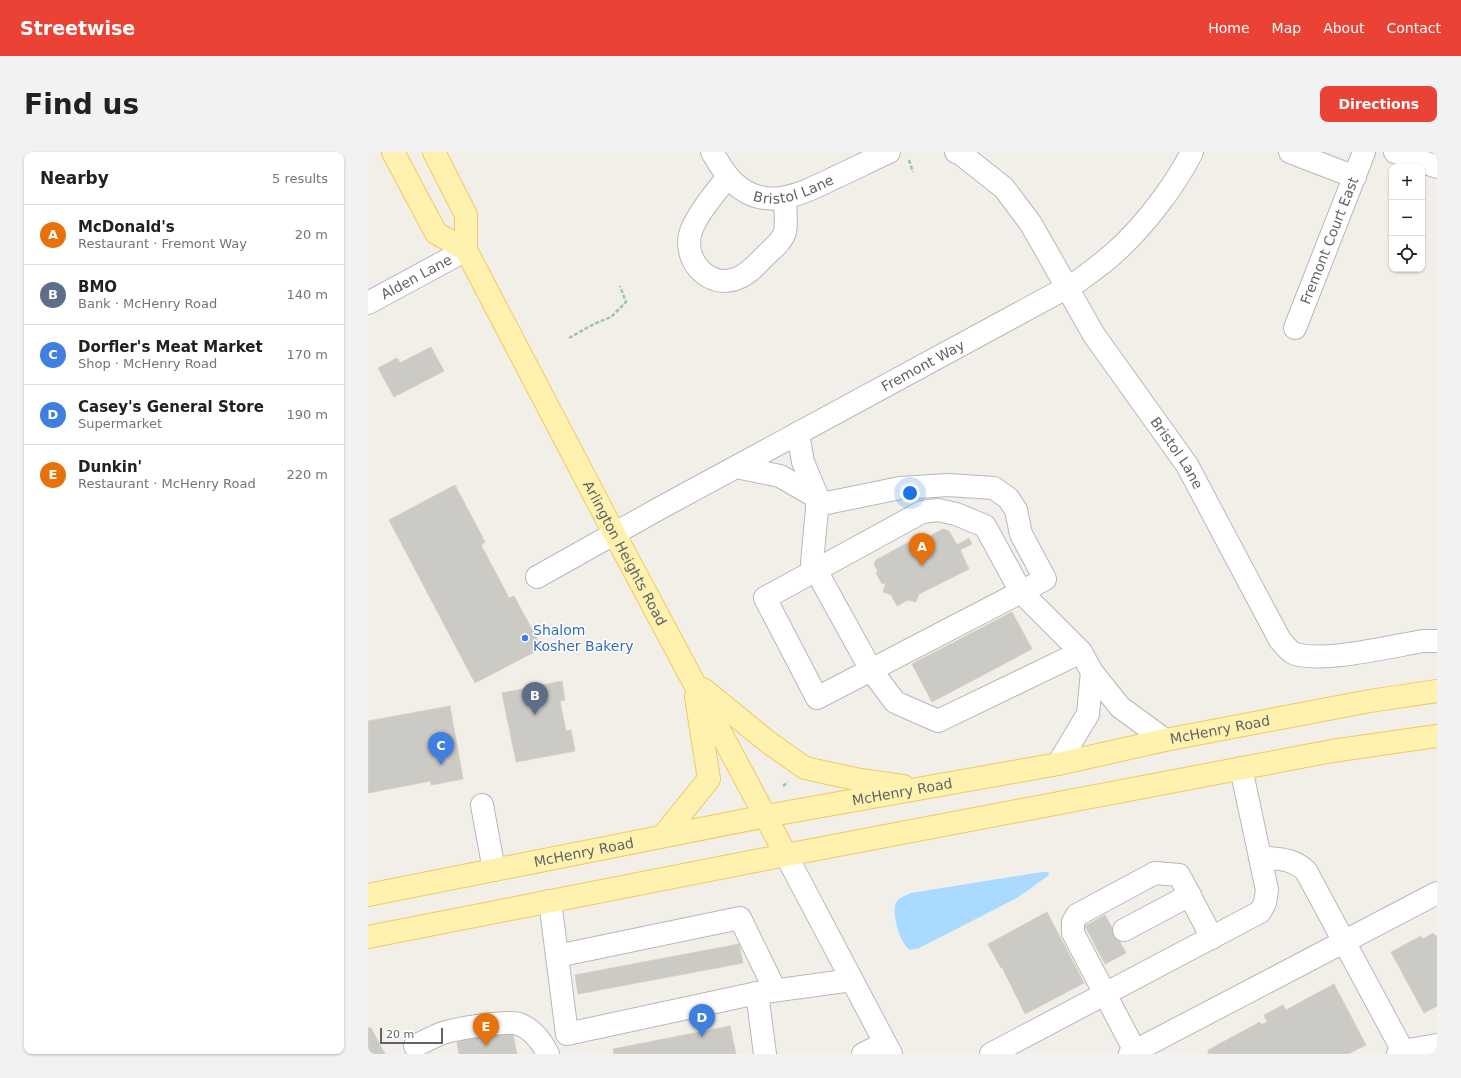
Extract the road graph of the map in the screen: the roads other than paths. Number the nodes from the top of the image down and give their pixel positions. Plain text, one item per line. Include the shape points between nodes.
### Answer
1 (393, 152) edge
2 (434, 152) edge
3 (712, 152) edge
4 (889, 152) edge
5 (956, 152) edge
6 (1192, 152) edge
7 (1290, 152) edge
8 (1364, 152) edge
9 (1395, 152) edge
10 (1437, 167) edge
11 (728, 177) junction
12 (1355, 177) junction
13 (784, 198) junction
14 (466, 250) junction
15 (1065, 288) junction
16 (368, 303) edge
17 (1295, 328) dead end
18 (798, 433) junction
19 (736, 467) junction
20 (818, 502) junction
21 (614, 533) junction
22 (816, 570) junction
23 (536, 577) dead end
24 (1021, 592) junction
25 (1437, 641) edge
26 (1081, 652) junction
27 (871, 670) junction
28 (1092, 672) junction
29 (694, 682) junction
30 (1437, 691) edge
31 (1437, 736) edge
32 (1165, 740) junction
33 (1058, 764) junction
34 (1241, 768) junction
35 (922, 789) junction
36 (482, 806) dead end
37 (766, 816) junction
38 (663, 836) junction
39 (786, 855) junction
40 (1260, 857) junction
41 (494, 870) junction
42 (1437, 893) edge
43 (368, 895) edge
44 (1190, 895) junction
45 (550, 901) junction
46 (1124, 930) dead end
47 (368, 937) edge
48 (1212, 938) junction
49 (1343, 940) junction
50 (557, 956) junction
51 (852, 980) junction
52 (766, 992) junction
53 (1106, 994) junction
54 (1437, 1045) edge
55 (415, 1046) dead end
56 (888, 1049) edge
57 (1400, 1052) edge
58 (1133, 1053) edge
59 (548, 1054) edge
60 (765, 1054) edge
61 (863, 1054) edge
62 (991, 1054) edge

1 - 14 main road via 436,233
2 - 14 main road, Arlington Heights Road via 466,215
3 - 11 street, Bristol Lane
4 - 13 street, Bristol Lane via 810,190
5 - 15 street, Bristol Lane via 1004,188 1031,224
6 - 15 street, Fremont Way via 1154,210 1114,254
7 - 12 street
8 - 12 street, Fremont Court East
9 - 10 street
11 - 13 street, Bristol Lane via 737,186 752,194 768,199
11 - 13 street via 711,197 690,234 690,256 697,268 709,277 720,281 737,278 748,272 781,241 786,223
12 - 17 street, Fremont Court East
14 - 16 street, Alden Lane
14 - 21 main road, Arlington Heights Road
15 - 18 street, Fremont Way
15 - 25 street, Bristol Lane via 1094,335 1187,465 1280,640 1292,652 1324,657
18 - 19 street, Fremont Way
18 - 20 street via 803,462
19 - 20 street via 780,476
19 - 21 street, Fremont Way
20 - 22 street via 812,563
20 - 24 street via 900,488 948,485 994,488 1008,498 1016,510 1021,534 1045,579
21 - 23 street, Fremont Way
21 - 29 main road, Arlington Heights Road
22 - 24 street via 922,512 938,510 956,514 985,526
22 - 27 street
22 - 27 street via 765,598 817,698
24 - 26 street
24 - 27 street
26 - 27 street via 938,721 895,702
26 - 28 street
28 - 32 street via 1120,707
28 - 33 street via 1088,714
29 - 35 main road via 768,742 805,768 860,780
29 - 37 main road, Arlington Heights Road
29 - 38 main road via 709,779
30 - 32 main road, McHenry Road via 1370,701
31 - 34 main road via 1332,751
32 - 33 main road, McHenry Road
33 - 35 main road, McHenry Road
34 - 39 main road
34 - 40 street
35 - 37 main road, McHenry Road
36 - 41 street
37 - 38 main road, McHenry Road
37 - 39 main road, Arlington Heights Road
38 - 41 main road, McHenry Road
39 - 45 main road
39 - 51 street
40 - 48 street via 1267,890 1265,903 1260,912
40 - 49 street via 1287,860 1306,871
41 - 43 main road, McHenry Road
42 - 49 street
44 - 46 street
44 - 48 street
44 - 53 street via 1179,875 1155,873 1077,915 1073,922 1073,933
45 - 47 main road
45 - 50 street
48 - 53 street
49 - 57 street
49 - 58 street
50 - 52 street via 740,918
50 - 52 street via 567,1034
51 - 52 street
51 - 56 street
52 - 60 street
53 - 58 street
53 - 62 street
54 - 57 street
55 - 59 street via 442,1034 502,1022 526,1027
56 - 61 street

